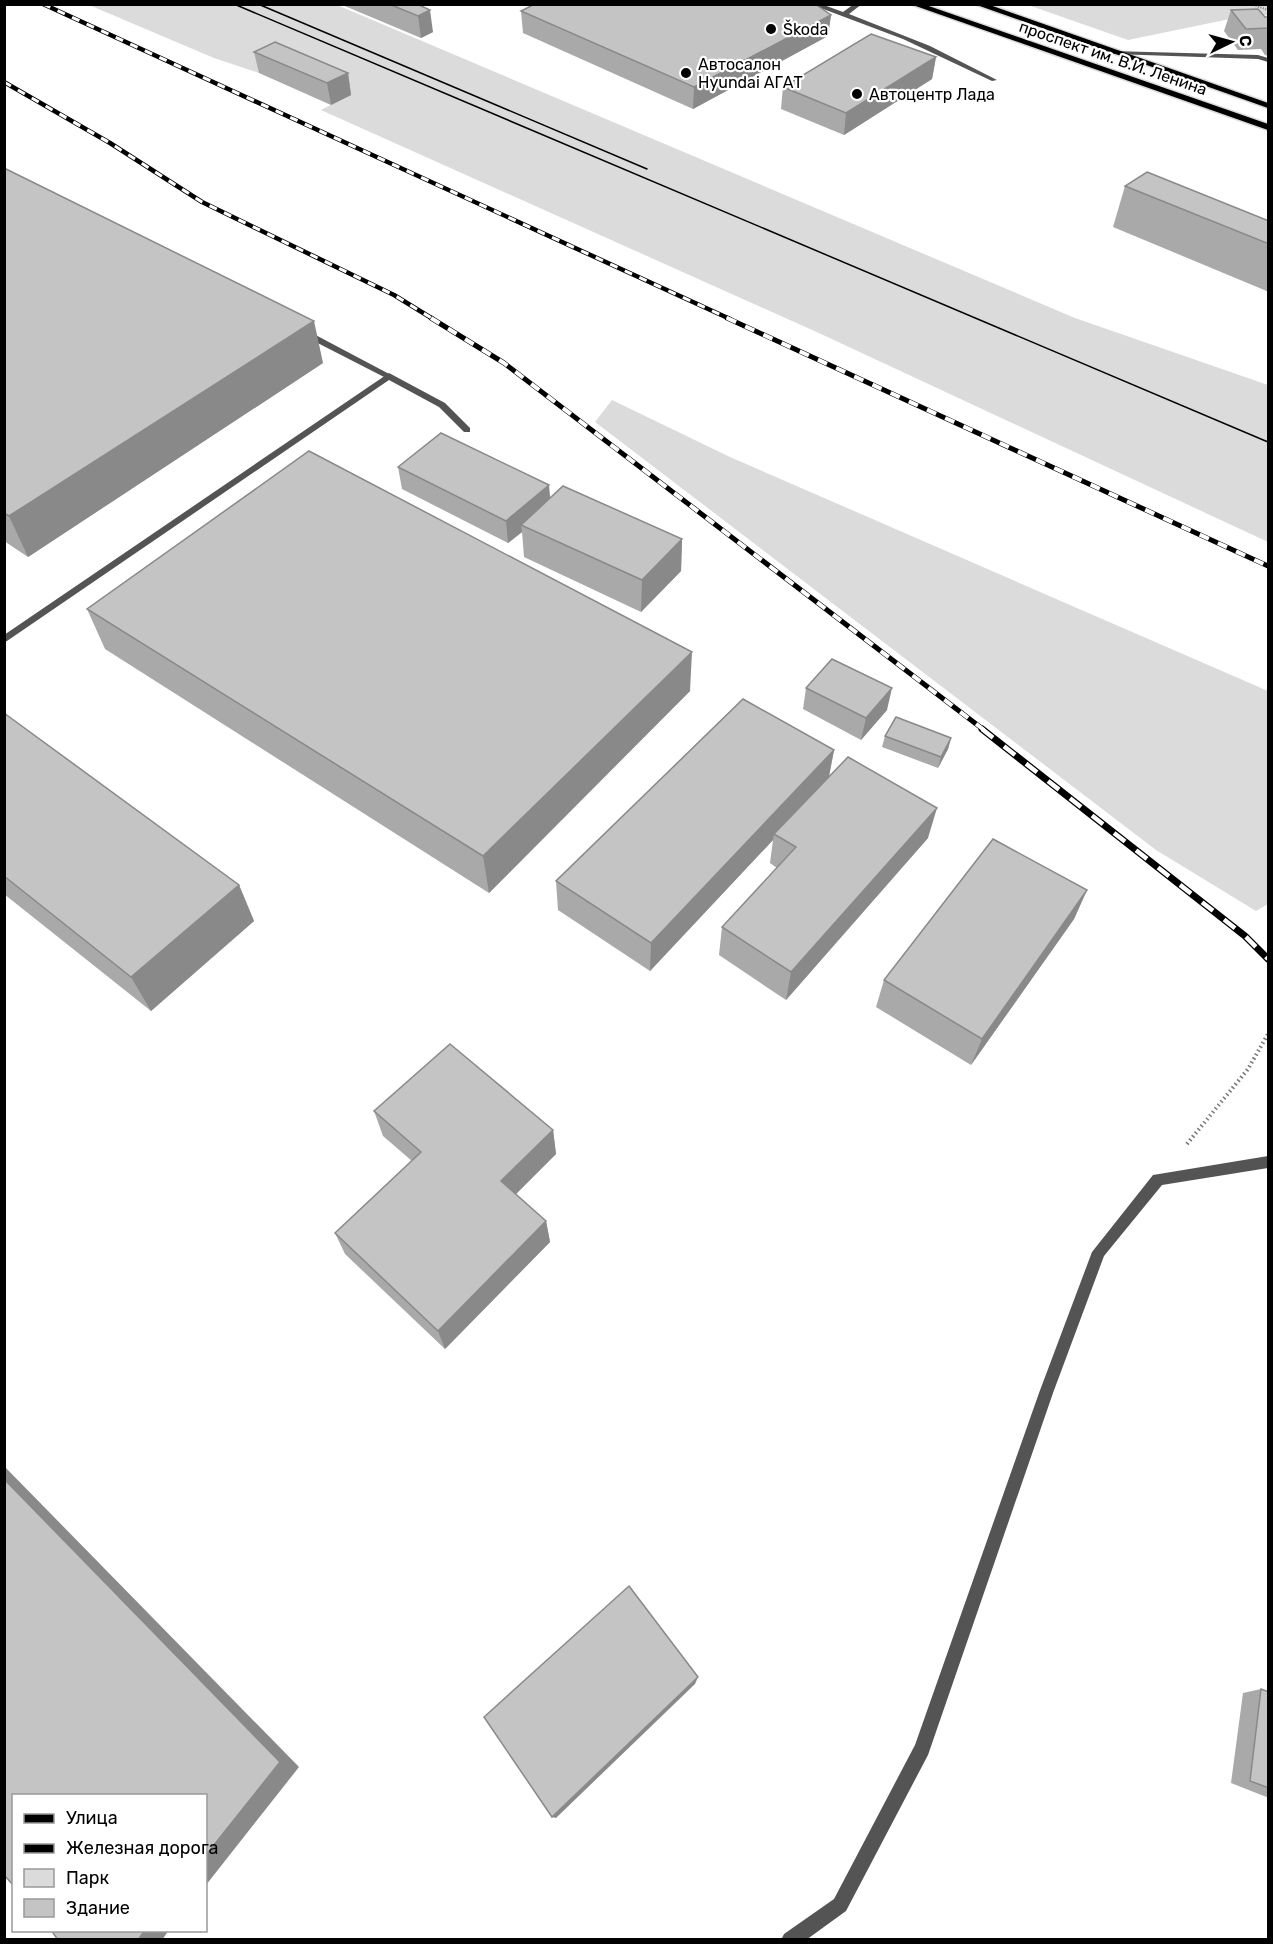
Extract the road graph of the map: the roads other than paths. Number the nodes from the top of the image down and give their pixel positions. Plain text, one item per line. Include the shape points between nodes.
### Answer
1 (813, 4) edge
2 (859, 4) edge
3 (914, 4) edge
4 (978, 4) edge
5 (844, 14) junction
6 (1114, 52) junction
7 (1269, 60) edge
8 (994, 80) dead end
9 (1269, 106) edge
10 (1269, 127) edge
11 (293, 327) edge
12 (389, 376) junction
13 (466, 430) dead end
14 (4, 640) edge
15 (1269, 1162) edge
16 (790, 1940) edge

1 - 5 street
2 - 5 street
3 - 10 main road, проспект им. В.И. Ленина
4 - 6 main road, проспект им. В.И. Ленина
5 - 8 street via 920,43
6 - 7 street
6 - 9 main road, проспект им. В.И. Ленина
11 - 12 street
12 - 13 street via 442,405
12 - 14 street
15 - 16 street via 1158,1179 1099,1252 922,1749 840,1905

